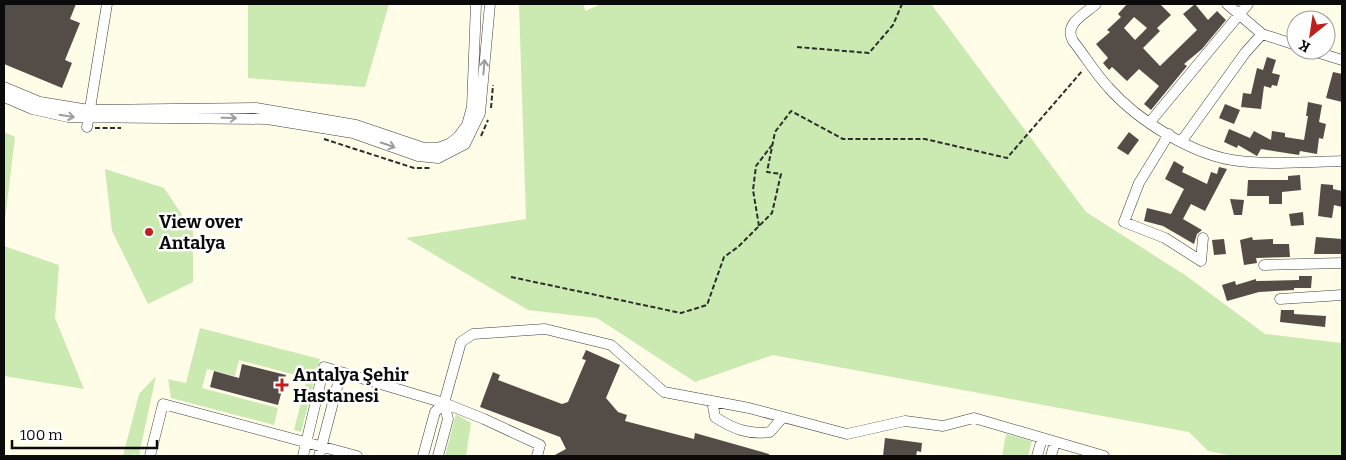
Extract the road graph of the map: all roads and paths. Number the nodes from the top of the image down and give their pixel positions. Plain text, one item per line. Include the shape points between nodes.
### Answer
1 (107, 4) edge
2 (476, 4) edge
3 (490, 4) edge
4 (902, 4) edge
5 (1096, 4) edge
6 (1227, 4) edge
7 (1248, 4) edge
8 (1239, 15) junction
9 (1262, 34) junction
10 (1286, 42) edge
11 (797, 47) dead end
12 (1089, 62) junction
13 (4, 87) edge
14 (4, 97) edge
15 (88, 118) junction
16 (1150, 122) junction
17 (1169, 134) junction
18 (1180, 142) junction
19 (773, 143) junction
20 (1342, 161) edge
21 (759, 226) junction
22 (1203, 238) dead end
23 (1342, 263) edge
24 (1264, 265) dead end
25 (511, 277) dead end
26 (1342, 295) edge
27 (1280, 298) dead end
28 (341, 372) junction
29 (712, 401) junction
30 (444, 403) junction
31 (783, 417) junction
32 (1042, 439) junction
33 (1055, 442) junction
34 (307, 443) junction
35 (320, 452) edge
36 (150, 456) edge
37 (303, 456) edge
38 (357, 456) edge
39 (423, 456) edge
40 (438, 456) edge
41 (537, 456) edge
42 (1037, 456) edge
43 (1051, 456) edge
44 (1104, 456) edge

1 - 15 street
2 - 15 street via 472,107 467,125 458,137 438,148 424,148 356,125 256,108
15 -> 3 street via 267,119 353,133 418,156 438,158 465,144 480,113
4 - 11 path via 893,25 869,53
5 - 12 street via 1073,23 1070,32
6 - 8 street
7 - 8 street
8 - 9 street
8 - 16 street
9 - 10 street
9 - 18 street
12 - 16 street via 1108,87
12 - 19 path via 1007,158 925,139 843,139 791,111 775,132
13 - 15 street
14 -> 15 street via 32,109
16 - 17 street
17 - 18 street
17 - 22 street via 1139,183 1124,222 1165,238 1202,261
18 - 20 street via 1206,154 1238,161
19 - 21 path via 756,166 753,190
19 - 21 path via 767,172 781,174 772,213
21 - 25 path via 724,257 707,305 681,313
23 - 24 street
26 - 27 street
28 - 30 street
28 - 34 street via 324,368
28 - 35 street
29 - 30 street via 664,392 611,345 545,329 473,334 461,342
29 - 31 street
29 - 31 street via 715,417 730,427 755,434 770,432
30 - 39 street via 435,412
30 - 40 street via 448,419
30 - 41 street via 540,445
31 - 32 street via 847,434 904,420 943,426 974,418
32 - 33 street
32 - 42 street
33 - 43 street
33 - 44 street
34 - 35 street
34 - 36 street via 163,404
34 - 37 street
35 - 38 street

